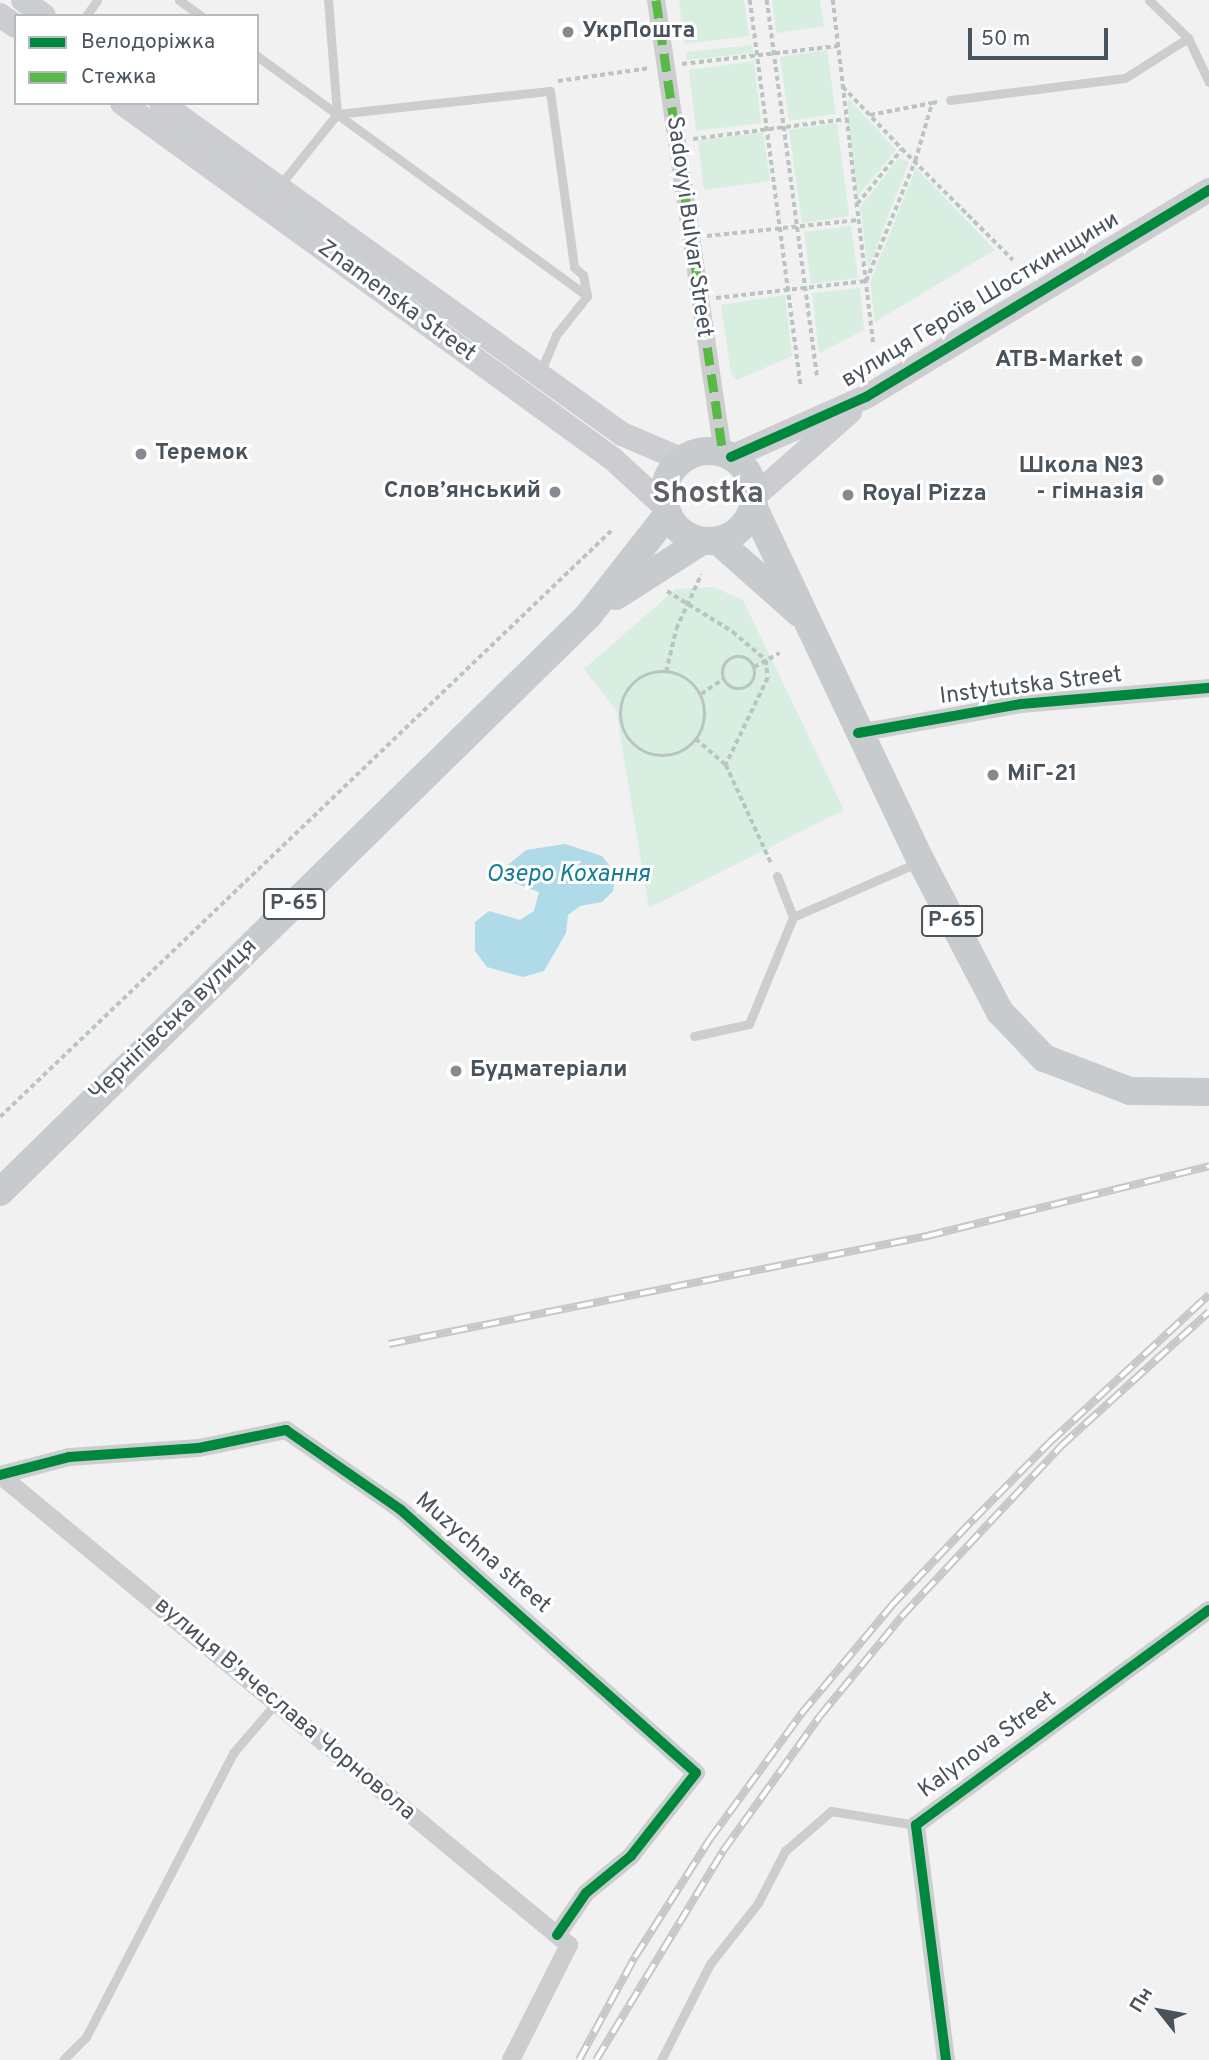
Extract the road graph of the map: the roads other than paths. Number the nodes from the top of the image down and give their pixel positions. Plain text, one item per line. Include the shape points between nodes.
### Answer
1 (23, 0) edge
2 (179, 0) edge
3 (328, 0) edge
4 (656, 0) edge
5 (1149, 0) edge
6 (41, 14) edge
7 (198, 14) edge
8 (1188, 38) junction
9 (259, 57) edge
10 (1209, 82) edge
11 (950, 100) road end
12 (125, 105) edge
13 (164, 105) edge
14 (337, 114) junction
15 (276, 189) junction
16 (1209, 190) edge
17 (587, 296) junction
18 (540, 373) junction
19 (866, 397) junction
20 (727, 455) junction
21 (683, 460) junction
22 (754, 501) junction
23 (666, 510) junction
24 (710, 541) junction
25 (588, 616) junction
26 (812, 624) junction
27 (1209, 688) edge
28 (859, 733) junction
29 (921, 861) junction
30 (777, 876) road end
31 (793, 917) junction
32 (694, 1036) dead end
33 (1206, 1096) edge
34 (0, 1192) edge
35 (0, 1475) edge
36 (1209, 1610) edge
37 (276, 1703) junction
38 (916, 1825) junction
39 (563, 1940) junction
40 (63, 2060) edge
41 (511, 2060) edge
42 (661, 2060) edge
43 (946, 2060) edge

1 - 6 main road
2 - 7 lane
3 - 14 lane
4 - 20 street, Sadovyi Bulvar Street via 698,299
5 - 8 lane
8 - 10 lane
8 - 11 lane via 1125,78
9 - 14 lane
12 - 23 main road, Znamenska Street via 613,459
13 - 15 main road, Znamenska Street
14 - 15 lane
14 - 17 lane
14 - 17 lane via 550,91 573,267 583,275
15 - 18 main road, Znamenska Street
16 - 19 main road, вулиця Героїв Шосткинщини
17 - 18 lane via 555,334
18 - 21 main road, Znamenska Street via 622,434
19 - 20 main road, вулиця Героїв Шосткинщини
19 - 22 main road, вулиця Героїв Шосткинщини
20 - 21 main road via 702,452
20 - 22 main road, Р-65 via 746,469
21 - 23 main road, Р-65 via 667,481
22 - 24 main road, Р-65 via 741,529
22 - 26 main road, Р-65
23 - 24 main road, Р-65 via 681,532
23 - 25 main road, Чернігівська вулиця / Р-65
24 - 25 main road, Чернігівська вулиця / Р-65
24 - 26 main road, Р-65
25 - 34 main road, Чернігівська вулиця / Р-65
26 - 28 main road, Р-65
27 - 28 street, Instytutska Street via 1021,704
28 - 29 main road, Р-65
29 - 31 lane
29 - 33 main road, Р-65 via 1000,1012 1044,1058 1130,1091
30 - 31 lane
31 - 32 lane via 748,1024
35 - 37 street, вулиця В'ячеслава Чорновола
35 - 39 street, Muzychna street via 69,1457 199,1448 286,1430 401,1510 696,1773 631,1856 586,1893
36 - 38 street, Kalynova Street
37 - 39 street, вулиця В'ячеслава Чорновола
37 - 40 lane via 233,1753 86,2037
38 - 42 lane via 831,1811 785,1852 758,1903 710,1964
38 - 43 street, Kalynova Street
39 - 41 street

